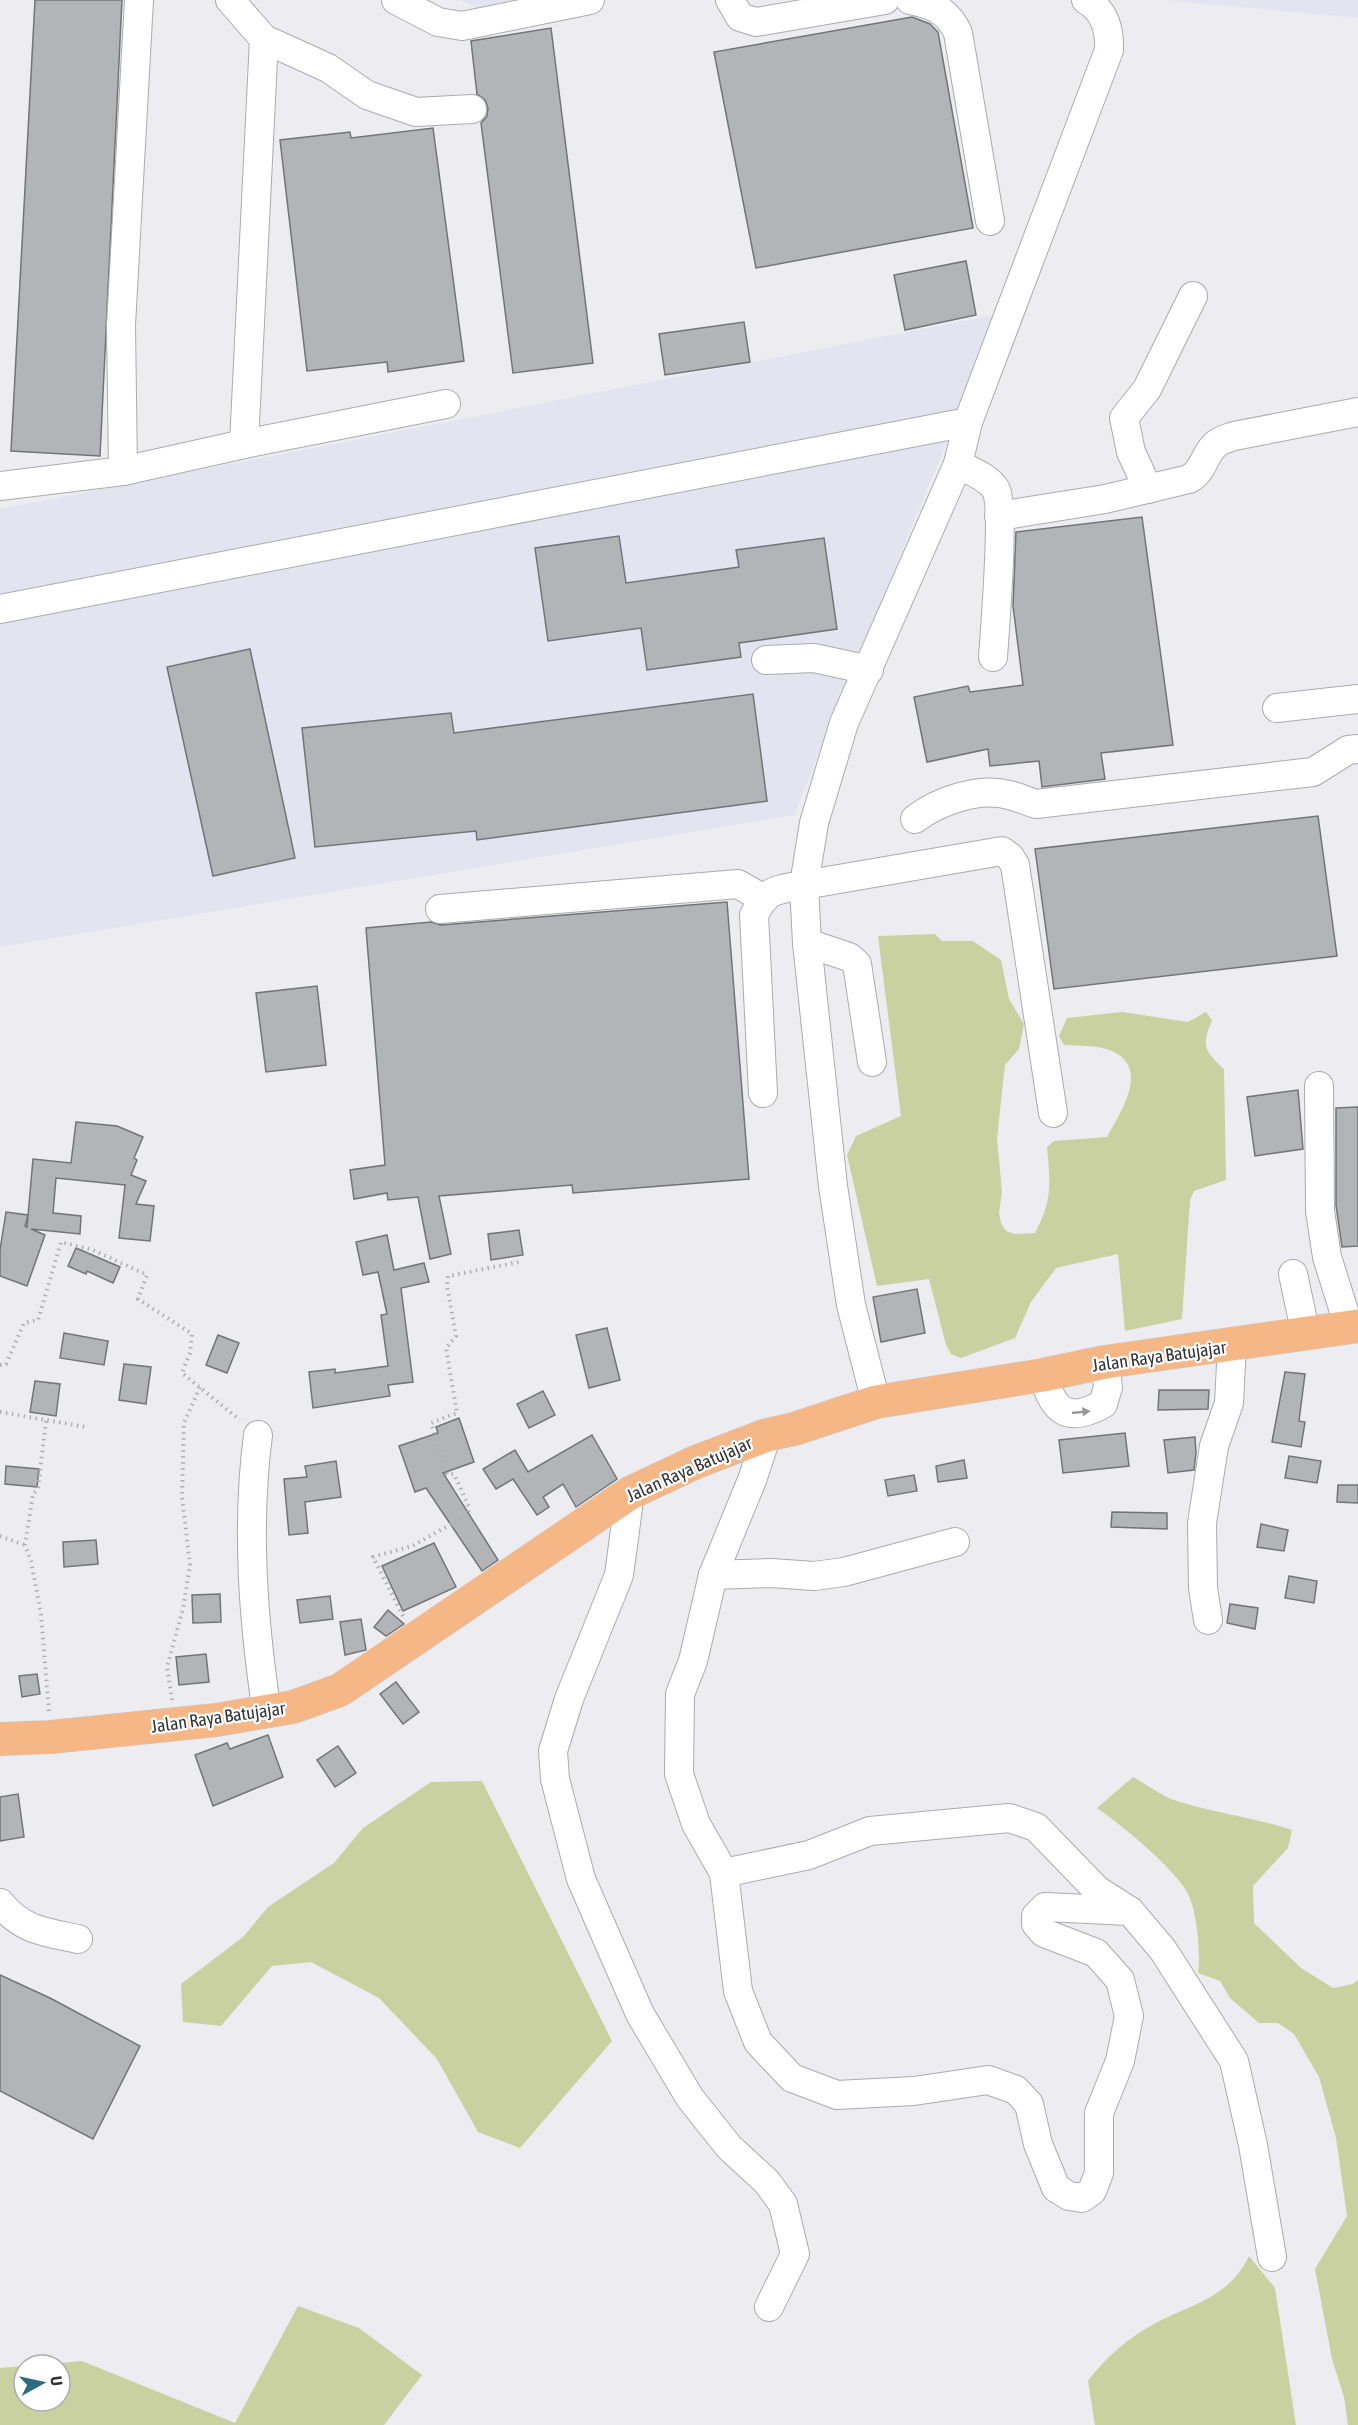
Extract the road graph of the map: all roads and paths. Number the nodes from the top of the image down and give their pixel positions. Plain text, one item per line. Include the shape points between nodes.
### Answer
1 (139, 0) edge
2 (230, 0) edge
3 (396, 0) edge
4 (590, 0) edge
5 (730, 0) edge
6 (885, 0) edge
7 (910, 0) edge
8 (1086, 0) edge
9 (264, 39) junction
10 (472, 109) dead end
11 (990, 221) dead end
12 (1193, 296) dead end
13 (446, 404) dead end
14 (1358, 412) edge
15 (968, 422) junction
16 (244, 444) junction
17 (958, 464) junction
18 (123, 471) junction
19 (0, 486) edge
20 (1148, 489) junction
21 (999, 516) junction
22 (0, 609) edge
23 (993, 657) dead end
24 (766, 660) dead end
25 (869, 670) junction
26 (1358, 699) edge
27 (1277, 708) dead end
28 (1358, 749) edge
29 (915, 819) dead end
30 (804, 885) junction
31 (762, 898) junction
32 (441, 909) dead end
33 (807, 943) junction
34 (872, 1062) dead end
35 (1319, 1086) dead end
36 (763, 1093) dead end
37 (1053, 1113) dead end
38 (519, 1262) dead end
39 (1293, 1274) dead end
40 (1353, 1327) edge
41 (1306, 1335) junction
42 (1232, 1345) junction
43 (1105, 1362) junction
44 (0, 1365) edge
45 (1043, 1375) junction
46 (200, 1387) junction
47 (876, 1401) junction
48 (0, 1412) edge
49 (46, 1421) junction
50 (86, 1427) dead end
51 (258, 1435) joint
52 (767, 1435) junction
53 (630, 1493) junction
54 (0, 1536) edge
55 (956, 1542) dead end
56 (25, 1545) junction
57 (713, 1575) junction
58 (403, 1617) dead end
59 (1208, 1620) dead end
60 (267, 1713) junction
61 (175, 1724) junction
62 (51, 1737) junction
63 (0, 1739) edge
64 (724, 1873) junction
65 (0, 1903) edge
66 (1130, 1911) junction
67 (78, 1939) dead end
68 (1272, 2257) dead end
69 (769, 2307) dead end

1 - 18 street via 121,325
2 - 9 street
3 - 4 street via 438,22 462,26
5 - 6 street via 740,17 756,22
7 - 11 street via 950,16 958,33
8 - 15 street via 1102,14 1108,50
9 - 10 street via 328,68 367,94 416,112
9 - 16 street
12 - 20 street via 1147,389 1124,418 1131,452
13 - 16 street
14 - 20 street via 1234,436 1215,444 1198,474
15 - 17 street
15 - 22 street
16 - 18 street
17 - 21 street via 992,484 997,492
17 - 25 street
18 - 19 street
20 - 21 street via 1105,500
21 - 23 street
24 - 25 street via 814,658
25 - 30 street via 844,723 814,823
26 - 27 street
28 - 29 street via 1348,750 1313,772 1036,804 1007,794 972,794 926,810
30 - 31 street
30 - 33 street
30 - 37 street via 1002,851 1010,857 1015,865
31 - 32 street via 738,884
31 - 36 street via 754,915
33 - 34 street via 849,957 857,964
33 - 47 street via 833,1186 851,1305
35 - 40 street via 1320,1211 1327,1257
38 - 58 path via 448,1276 456,1336 446,1348 457,1413 431,1423 447,1474 454,1474 469,1507 468,1515 412,1546 373,1557
39 - 41 street
40 - 41 highway, Jalan Raya Batujajar
41 - 42 highway, Jalan Raya Batujajar
42 - 43 highway, Jalan Raya Batujajar
42 - 59 street via 1229,1403 1214,1446 1202,1523 1202,1580
43 - 45 highway, Jalan Raya Batujajar
45 -> 43 street via 1056,1408 1066,1413 1090,1411 1103,1404 1108,1387
44 - 46 path via 6,1364 24,1323 38,1320 61,1242 93,1250 147,1275 138,1299 192,1334 182,1373
45 - 47 highway, Jalan Raya Batujajar
46 - 51 path
46 - 61 path via 184,1423 182,1497 190,1565 167,1666
47 - 52 highway, Jalan Raya Batujajar via 794,1430
48 - 49 path
49 - 50 path
49 - 56 path via 38,1489 33,1494
51 - 60 street via 251,1505 251,1582
52 - 53 highway, Jalan Raya Batujajar
52 - 57 street
53 - 60 highway, Jalan Raya Batujajar via 340,1690
53 - 69 street via 620,1575 569,1699 554,1751 555,1779 581,1879 640,2014 690,2098 783,2204 795,2254
54 - 56 path
55 - 57 street via 844,1572 814,1576
56 - 62 path via 40,1614
57 - 64 street via 680,1694 679,1774 696,1824
60 - 61 highway, Jalan Raya Batujajar
61 - 62 highway, Jalan Raya Batujajar
62 - 63 highway, Jalan Raya Batujajar
64 - 66 street via 809,1855 870,1831 1009,1818 1036,1827 1097,1890
64 - 66 street via 738,1991 758,2042 792,2078 837,2095 914,2091 988,2080 1016,2090 1029,2104 1038,2144 1056,2188 1082,2198 1092,2191 1099,2173 1099,2113 1120,2061 1129,2016 1120,1980 1096,1953 1044,1933 1035,1916 1045,1907
65 - 67 street via 20,1923 39,1932
66 - 68 street via 1163,1950 1234,2061

